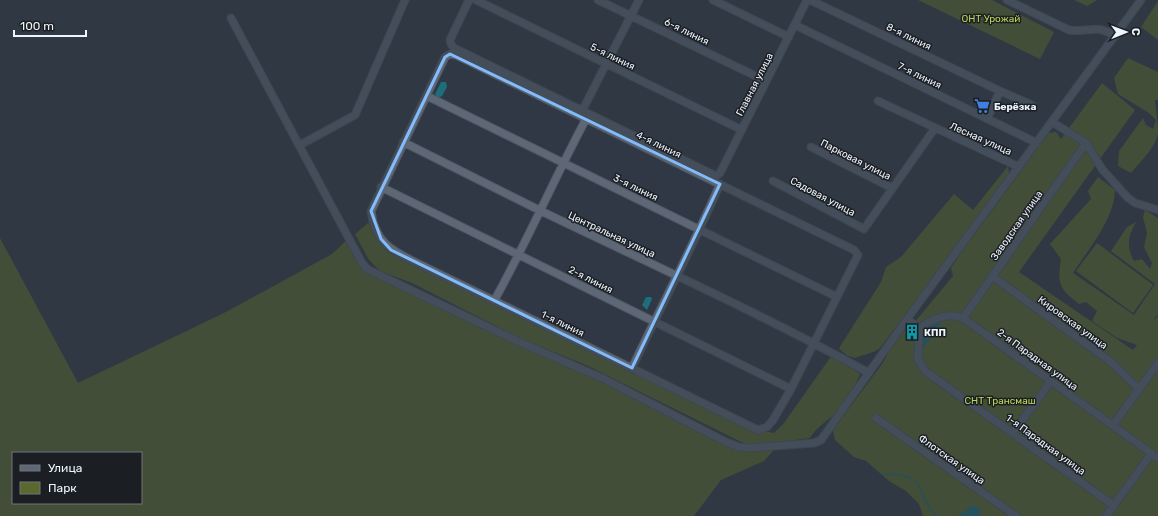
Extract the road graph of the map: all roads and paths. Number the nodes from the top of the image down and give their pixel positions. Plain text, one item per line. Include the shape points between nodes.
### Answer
1 (405, 0) edge
2 (469, 0) edge
3 (476, 0) edge
4 (598, 0) edge
5 (639, 0) edge
6 (713, 0) edge
7 (808, 0) edge
8 (1007, 0) edge
9 (1141, 0) edge
10 (632, 16) junction
11 (230, 18) dead end
12 (795, 25) junction
13 (1115, 36) junction
14 (789, 37) junction
15 (606, 63) junction
16 (766, 81) junction
17 (1000, 91) junction
18 (427, 96) junction
19 (878, 101) dead end
20 (1032, 105) dead end
21 (582, 111) junction
22 (987, 119) junction
23 (586, 120) junction
24 (1052, 122) junction
25 (935, 128) junction
26 (742, 130) junction
27 (403, 142) junction
28 (1037, 143) junction
29 (1086, 143) junction
30 (300, 144) junction
31 (811, 147) dead end
32 (564, 163) junction
33 (1019, 167) junction
34 (773, 181) dead end
35 (720, 184) junction
36 (381, 188) junction
37 (892, 188) junction
38 (540, 210) junction
39 (1158, 210) edge
40 (700, 230) junction
41 (520, 254) junction
42 (678, 276) junction
43 (992, 276) junction
44 (837, 297) junction
45 (494, 301) junction
46 (963, 318) junction
47 (907, 319) junction
48 (654, 322) junction
49 (919, 328) junction
50 (813, 344) junction
51 (1158, 363) edge
52 (632, 368) junction
53 (869, 373) junction
54 (1051, 381) junction
55 (1139, 388) junction
56 (791, 389) junction
57 (876, 418) dead end
58 (1113, 425) junction
59 (1013, 433) junction
60 (1151, 454) junction
61 (1158, 458) edge
62 (1113, 505) junction
63 (1016, 516) edge
64 (1106, 516) edge

1 - 30 street via 355,115
2 - 21 street via 450,40 454,48
3 - 15 street, 5-я линия
4 - 10 street, 6-я линия
5 - 10 street
6 - 14 street
7 - 12 street, Главная улица
7 - 17 street, 8-я линия
8 - 13 street via 1070,30 1099,28
9 - 13 street
10 - 15 street
10 - 16 street, 6-я линия
11 - 30 street
12 - 14 street, Главная улица
12 - 22 street, 7-я линия
13 - 24 street
14 - 16 street, Главная улица
15 - 21 street
15 - 26 street, 5-я линия
16 - 26 street, Главная улица
17 - 20 street, 8-я линия
17 - 22 street
18 - 23 street, 4-я линия via 445,57 450,54
18 - 27 street
18 - 32 street, 3-я линия
19 - 25 street, Лесная улица
21 - 26 street, Главная улица via 716,176 720,173
22 - 28 street, 7-я линия
23 - 32 street
23 - 35 street, 4-я линия
24 - 28 street
24 - 29 street
25 - 33 street, Лесная улица
25 - 37 street
27 - 36 street
27 - 38 street, Центральная улица
28 - 33 street
29 - 39 street via 1102,169 1127,197 1135,203
29 - 43 street, Заводская улица
30 - 53 street via 367,269 515,340 602,378 726,442 739,447 760,448 814,443 821,440
31 - 37 street, Парковая улица
32 - 38 street
32 - 40 street, 3-я линия
33 - 47 street
34 - 37 street, Садовая улица via 864,229
35 - 40 street
35 - 44 street, 4-я линия via 854,250 858,255
36 - 41 street, 2-я линия
36 - 45 street, 1-я линия via 371,211 372,218 381,239 391,250
38 - 41 street
38 - 42 street, Центральная улица
40 - 42 street
40 - 44 street, 3-я линия
41 - 45 street
41 - 48 street, 2-я линия
42 - 48 street
42 - 50 street, Центральная улица
43 - 46 street, Заводская улица
43 - 55 street, Кировская улица via 1112,362
44 - 50 street
45 - 52 street, 1-я линия
46 - 49 street, 2-я Парадная улица via 943,316
46 - 54 street, 2-я Парадная улица
47 - 49 street
47 - 53 street
48 - 52 street
48 - 56 street, 2-я линия
49 - 59 street, 1-я Парадная улица via 918,359 925,370
50 - 53 street, Центральная улица
50 - 56 street
51 - 55 street
52 - 56 street, 1-я линия via 758,430 767,427 773,420
54 - 58 street, 2-я Парадная улица
54 - 59 street
55 - 58 street
57 - 63 street, Флотская улица
58 - 60 street, 2-я Парадная улица
59 - 62 street, 1-я Парадная улица
60 - 61 street, 2-я Парадная улица
60 - 62 street
62 - 64 street

